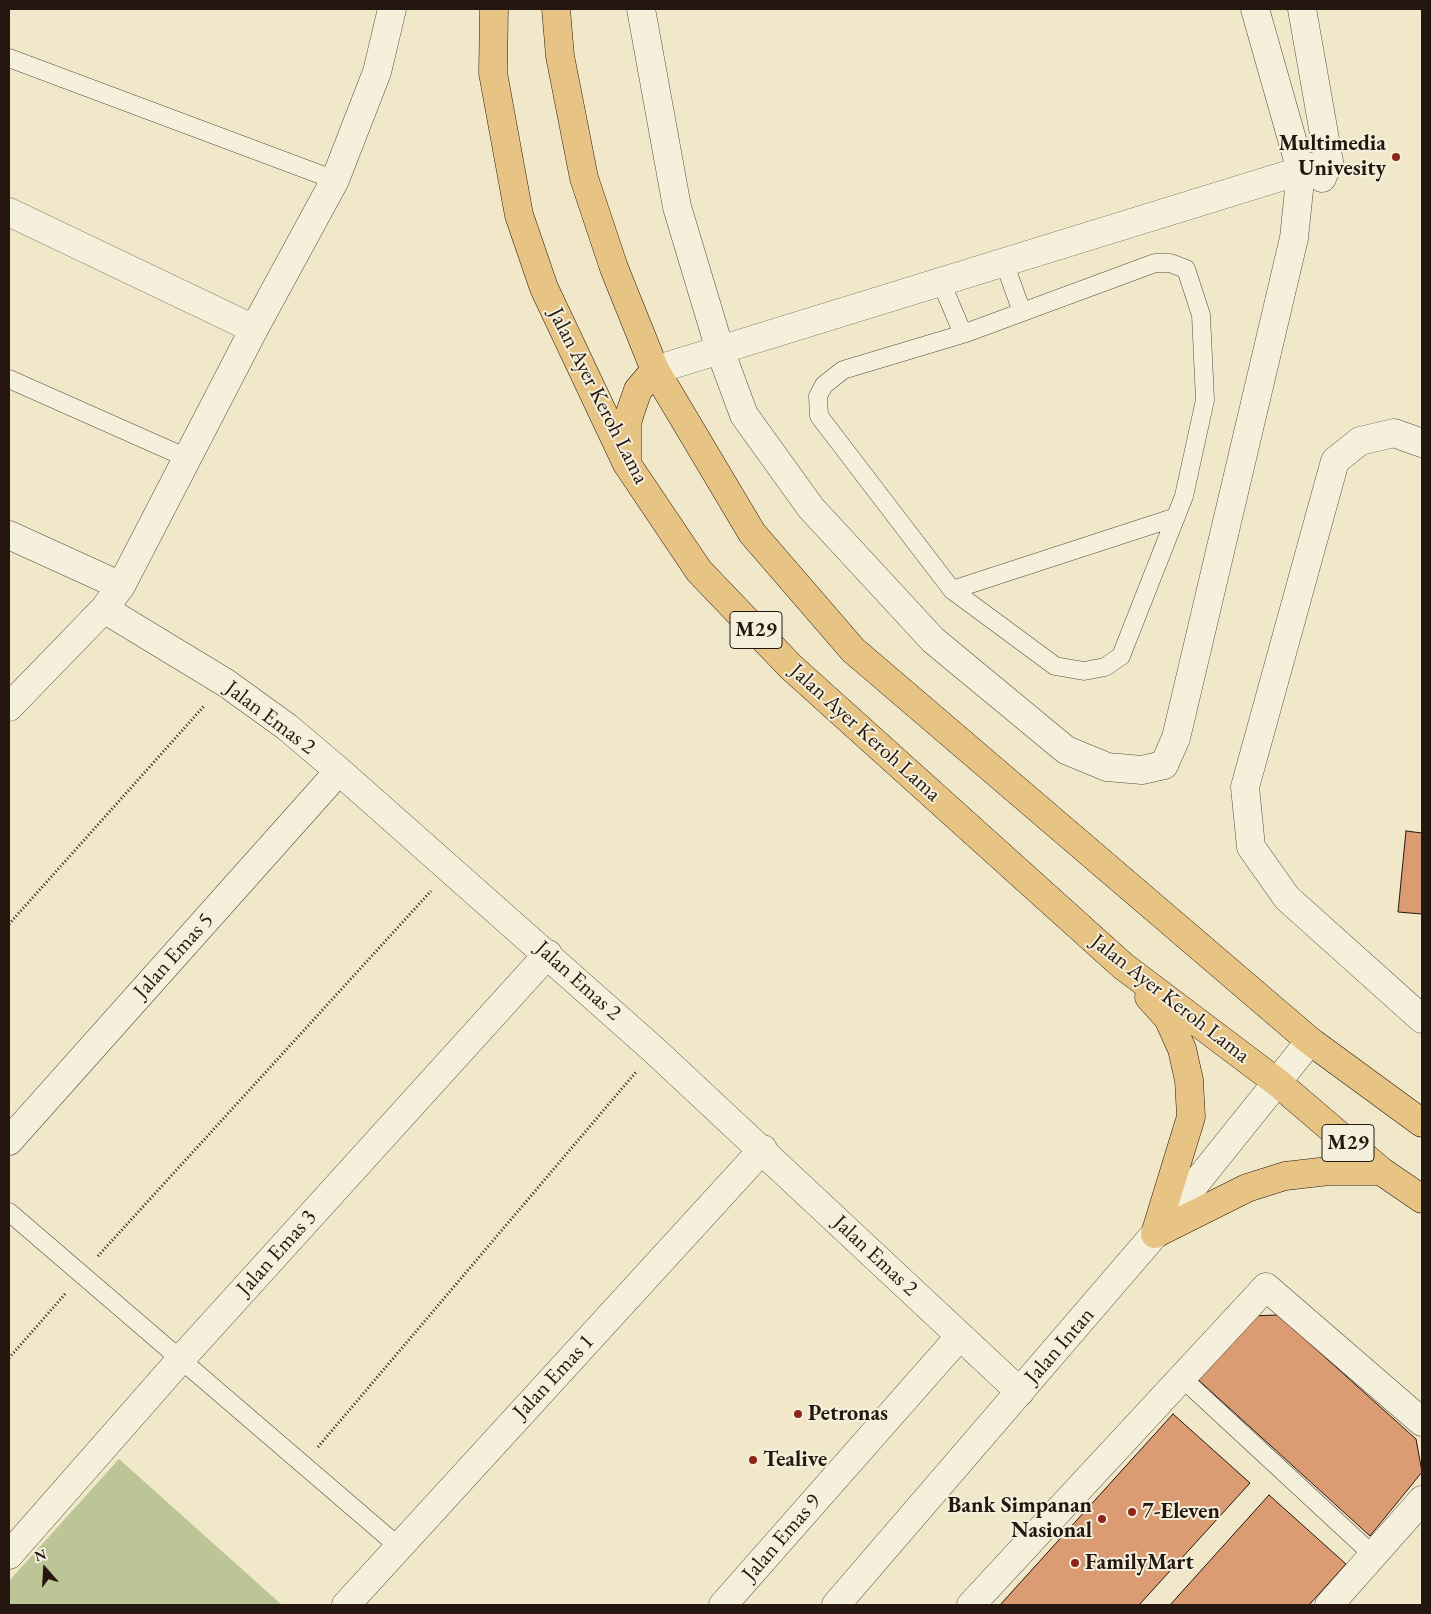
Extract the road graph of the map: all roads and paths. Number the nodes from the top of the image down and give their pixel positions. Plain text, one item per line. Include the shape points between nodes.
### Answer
1 (392, 9) edge
2 (494, 9) edge
3 (556, 9) edge
4 (641, 9) edge
5 (1255, 9) edge
6 (1302, 9) edge
7 (9, 58) edge
8 (1329, 162) junction
9 (1301, 171) junction
10 (335, 180) junction
11 (9, 212) edge
12 (1294, 238) junction
13 (1004, 262) junction
14 (941, 282) junction
15 (1022, 312) junction
16 (254, 329) junction
17 (963, 334) junction
18 (720, 350) junction
19 (655, 370) junction
20 (9, 379) edge
21 (1422, 443) edge
22 (187, 458) junction
23 (627, 464) junction
24 (1176, 517) junction
25 (9, 535) edge
26 (121, 586) junction
27 (952, 590) junction
28 (104, 609) junction
29 (226, 683) junction
30 (9, 708) edge
31 (339, 771) junction
32 (451, 869) junction
33 (9, 924) edge
34 (548, 954) junction
35 (1123, 966) junction
36 (1422, 1019) edge
37 (1310, 1041) junction
38 (654, 1050) junction
39 (1278, 1083) junction
40 (1422, 1123) edge
41 (9, 1142) edge
42 (762, 1149) junction
43 (1381, 1171) junction
44 (1422, 1199) edge
45 (9, 1212) edge
46 (1155, 1234) junction
47 (82, 1274) junction
48 (960, 1336) junction
49 (9, 1358) edge
50 (180, 1359) junction
51 (1182, 1378) junction
52 (1020, 1392) junction
53 (1422, 1422) edge
54 (303, 1464) junction
55 (1422, 1500) edge
56 (398, 1546) junction
57 (9, 1555) edge
58 (1373, 1555) junction
59 (346, 1605) edge
60 (722, 1605) edge
61 (836, 1605) edge
62 (971, 1605) edge
63 (1328, 1605) edge

1 - 10 street via 378,72
2 - 23 main road, Jalan Ayer Keroh Lama / M29 via 493,73 519,215 544,288
3 - 19 main road, M29 via 560,56 584,178 614,268
4 - 18 street via 676,207
5 - 9 street
6 - 8 street
7 - 10 lane
8 - 9 street
8 - 12 street
9 - 12 street
9 - 13 street
10 - 16 street
11 - 16 street
12 - 18 street via 1176,738 1164,765 1153,769 1107,767 1066,750 933,640 811,508 744,415
13 - 14 street
13 - 15 lane
14 - 17 lane
14 - 18 street
15 - 17 lane
15 - 24 lane via 1156,262 1186,269 1201,315 1204,400 1184,496
16 - 22 street
17 - 27 lane via 843,370 824,385 818,396 819,416
18 - 19 street
19 - 23 main road via 638,390 627,423
19 - 37 main road, M29 via 752,534 853,650
20 - 22 lane
21 - 36 street via 1394,433 1360,441 1335,462 1245,787 1251,847 1287,898
22 - 26 street
23 - 35 main road, Jalan Ayer Keroh Lama / M29 via 700,571 791,667
24 - 27 lane
24 - 27 lane via 1121,656 1105,667 1084,671 1055,666
25 - 26 street
26 - 28 street
28 - 29 street, Jalan Emas 2
28 - 30 street
29 - 31 street, Jalan Emas 2 via 288,728
29 - 33 path
31 - 32 street, Jalan Emas 2
31 - 41 street, Jalan Emas 5
32 - 34 street, Jalan Emas 2
32 - 47 path
34 - 38 street, Jalan Emas 2
34 - 50 street, Jalan Emas 3
35 - 39 main road, Jalan Ayer Keroh Lama / M29
35 - 46 main road via 1168,1018 1182,1049 1189,1080 1191,1117
37 - 39 street, Jalan Intan
37 - 40 main road, M29
38 - 42 street, Jalan Emas 2
38 - 54 path
39 - 43 main road, M29
39 - 46 street, Jalan Intan
42 - 48 street, Jalan Emas 2
42 - 56 street, Jalan Emas 1
43 - 44 main road, M29
43 - 46 main road via 1329,1170 1285,1176 1247,1188
45 - 47 lane
46 - 52 street, Jalan Intan
47 - 49 path
47 - 50 lane
48 - 52 street, Jalan Emas 2
48 - 60 street, Jalan Emas 9
50 - 54 lane
50 - 57 street, Jalan Emas 3
51 - 53 street via 1266,1287
51 - 58 lane
51 - 62 street
52 - 61 street, Jalan Intan
54 - 56 lane
55 - 58 street
56 - 59 street, Jalan Emas 1
58 - 63 street

